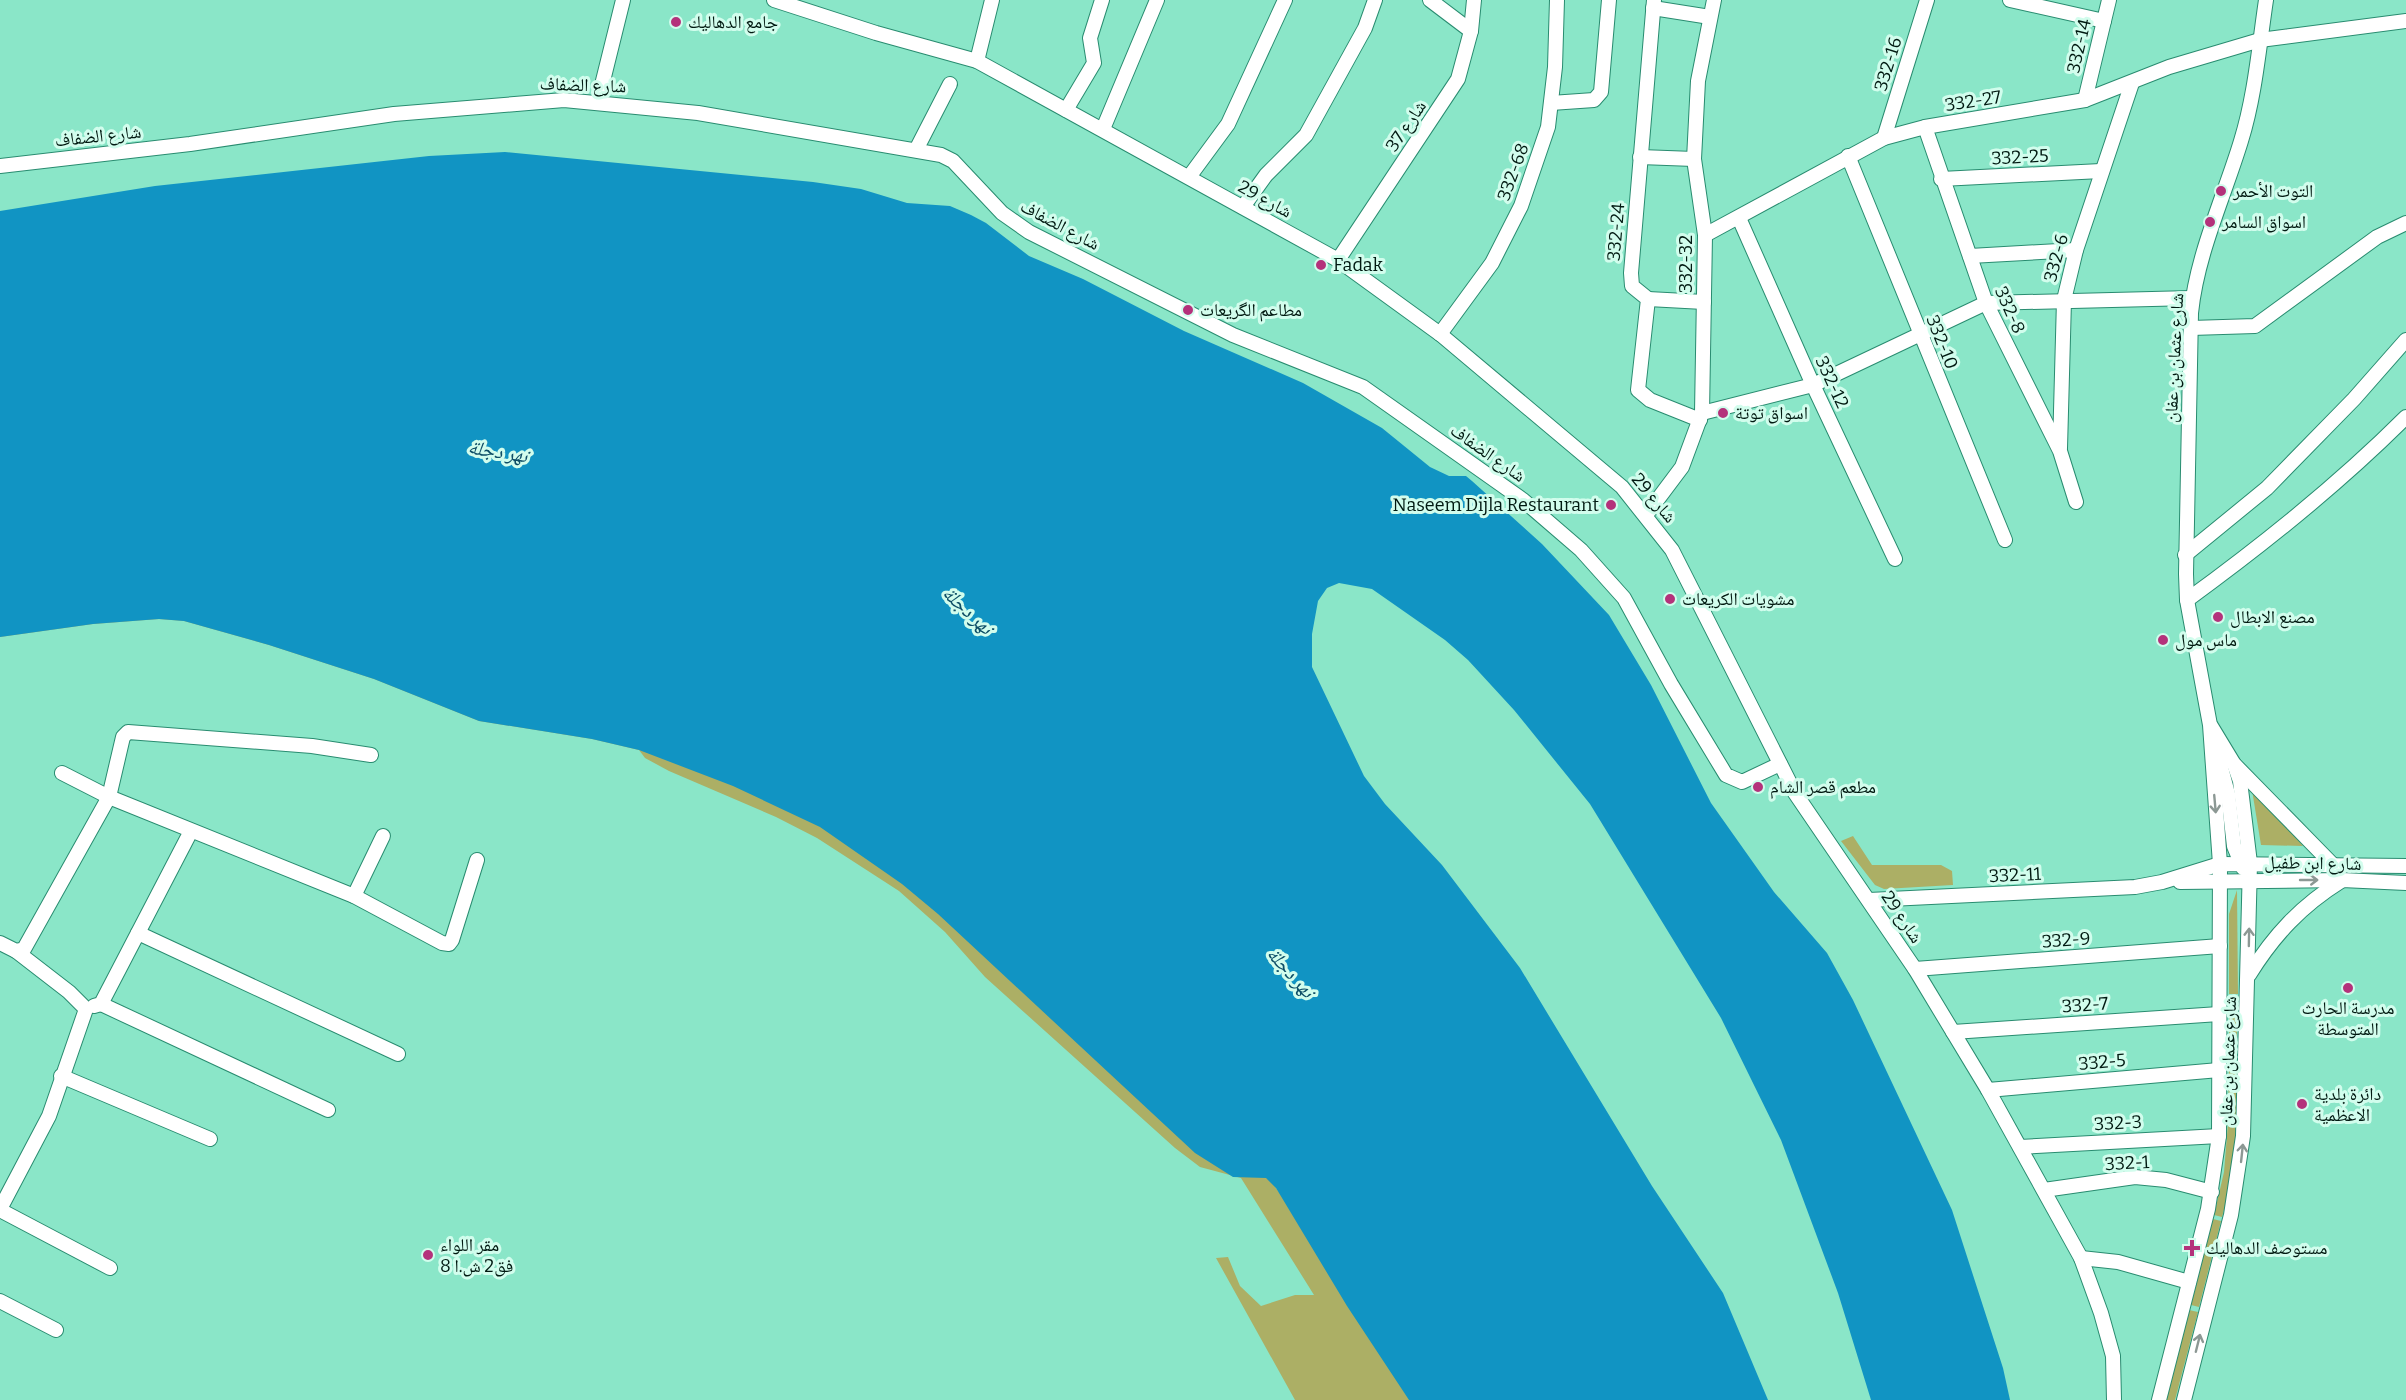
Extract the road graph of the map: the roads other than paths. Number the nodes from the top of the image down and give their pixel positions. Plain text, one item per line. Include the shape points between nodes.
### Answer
1 (623, 0) edge
2 (774, 0) edge
3 (992, 0) edge
4 (1102, 0) edge
5 (1157, 0) edge
6 (1285, 0) edge
7 (1376, 0) edge
8 (1430, 0) edge
9 (1474, 0) edge
10 (1557, 0) edge
11 (1610, 0) edge
12 (1714, 0) edge
13 (1927, 0) edge
14 (2010, 0) edge
15 (2109, 0) edge
16 (2266, 0) edge
17 (1654, 4) edge
18 (811, 6) edge
19 (1710, 17) junction
20 (2104, 21) junction
21 (2406, 21) edge
22 (1471, 31) junction
23 (2260, 40) junction
24 (977, 61) junction
25 (2132, 83) junction
26 (950, 84) dead end
27 (2085, 100) junction
28 (598, 101) junction
29 (1551, 103) junction
30 (1066, 110) junction
31 (1925, 127) junction
32 (1104, 129) junction
33 (1884, 138) junction
34 (916, 150) junction
35 (1848, 156) junction
36 (1640, 157) junction
37 (1694, 159) junction
38 (0, 166) edge
39 (2101, 171) junction
40 (1189, 177) junction
41 (1941, 179) junction
42 (1243, 207) junction
43 (1739, 218) junction
44 (2406, 222) edge
45 (1705, 235) junction
46 (2076, 250) junction
47 (1970, 256) junction
48 (1338, 260) junction
49 (2192, 298) junction
50 (1648, 299) junction
51 (2064, 300) junction
52 (1704, 302) junction
53 (1986, 303) junction
54 (2191, 328) junction
55 (1440, 334) junction
56 (1920, 336) junction
57 (2406, 340) edge
58 (1813, 385) junction
59 (1701, 417) junction
60 (2406, 417) edge
61 (2060, 451) junction
62 (2076, 502) dead end
63 (1646, 515) junction
64 (2005, 540) dead end
65 (2185, 555) junction
66 (1895, 559) dead end
67 (2187, 600) junction
68 (2210, 724) junction
69 (371, 754) dead end
70 (1780, 764) junction
71 (2234, 764) junction
72 (62, 773) dead end
73 (109, 797) junction
74 (191, 831) junction
75 (383, 836) dead end
76 (477, 860) dead end
77 (2245, 863) junction
78 (2220, 864) junction
79 (2332, 864) junction
80 (2406, 866) edge
81 (2251, 880) junction
82 (2342, 880) junction
83 (2220, 881) junction
84 (2162, 882) junction
85 (2406, 883) edge
86 (354, 896) junction
87 (1869, 900) junction
88 (138, 933) junction
89 (0, 943) edge
90 (2220, 946) junction
91 (16, 951) junction
92 (1915, 969) junction
93 (2248, 977) junction
94 (100, 1004) junction
95 (86, 1009) junction
96 (2219, 1014) junction
97 (1953, 1032) junction
98 (398, 1054) dead end
99 (2219, 1070) junction
100 (61, 1076) junction
101 (1988, 1090) junction
102 (328, 1110) dead end
103 (2219, 1136) junction
104 (210, 1139) dead end
105 (2020, 1147) junction
106 (2043, 1190) junction
107 (2212, 1192) junction
108 (0, 1210) edge
109 (2081, 1258) junction
110 (110, 1268) dead end
111 (2189, 1282) junction
112 (0, 1301) edge
113 (56, 1330) dead end
114 (2114, 1400) edge
115 (2159, 1400) edge
116 (2184, 1400) edge

1 - 28 street
2 - 18 street, شارع 29
3 - 24 street
4 - 30 street via 1090,38 1094,63
5 - 32 street
6 - 40 street via 1228,124
7 - 42 street via 1365,28 1306,135 1266,176
8 - 22 street
9 - 22 street, شارع 37
10 - 29 street, 332-68
11 - 29 street via 1601,92 1594,100
12 - 19 street, 332-32
13 - 33 street, 332-16
14 - 20 street
15 - 20 street, 332-14
16 - 23 street, شارع عثمان بن عفان
17 - 19 street
17 - 36 street, 332-24
18 - 24 street, شارع 29
19 - 37 street, 332-32 via 1698,81
20 - 27 street, 332-14
21 - 23 street, 332-27
22 - 48 street, شارع 37 via 1458,79
23 - 25 street, 332-27 via 2169,67
23 - 49 street, شارع عثمان بن عفان via 2242,138
24 - 30 street, شارع 29
25 - 27 street, 332-27
25 - 39 street, 332-6
26 - 34 street
27 - 31 street, 332-27
28 - 34 street, شارع الضفاف via 698,113
28 - 38 street, شارع الضفاف via 534,100 394,114 190,144
29 - 55 street, 332-68 via 1548,127 1521,206 1492,263
30 - 32 street, شارع 29
31 - 33 street, 332-27
31 - 41 street, 332-8
32 - 40 street, شارع 29
33 - 35 street, 332-27
34 - 70 street, شارع الضفاف via 953,161 1002,213 1029,232 1233,334 1363,387 1523,500 1581,550 1624,598 1726,775 1742,782
35 - 43 street, 332-27
35 - 56 street, 332-10
36 - 37 street
36 - 50 street, 332-24 via 1631,279 1632,286
37 - 45 street, 332-32
39 - 41 street, 332-25
39 - 46 street, 332-6
40 - 42 street, شارع 29
41 - 47 street, 332-8
42 - 48 street, شارع 29
43 - 45 street, 332-27
43 - 58 street, 332-12
44 - 54 street via 2377,237 2255,326
45 - 52 street, 332-32
46 - 47 street
46 - 51 street, 332-6
47 - 53 street, 332-8
48 - 55 street, شارع 29
49 - 51 street
49 - 54 street, شارع عثمان بن عفان
50 - 52 street
50 - 59 street via 1638,390 1650,400
51 - 53 street
51 - 61 street, 332-6
52 - 59 street, 332-32
53 - 56 street
53 - 61 street, 332-8
54 - 65 street, شارع عثمان بن عفان
55 - 63 street, شارع 29 via 1601,468
56 - 58 street
56 - 64 street, 332-10
57 - 65 street via 2267,488
58 - 59 street
58 - 66 street, 332-12
59 - 63 street, 332-32 via 1682,467
60 - 67 street via 2272,538
61 - 62 street, 332-8
63 - 70 street, شارع 29 via 1672,550
65 - 67 street, شارع عثمان بن عفان
67 - 68 street, شارع عثمان بن عفان
68 - 71 street, شارع عثمان بن عفان
68 - 77 street via 2228,794 2234,846
68 -> 78 street, شارع عثمان بن عفان
69 - 73 street via 128,732 123,737
70 - 87 street, شارع 29 via 1804,809
71 - 77 street, شارع عثمان بن عفان via 2243,794
71 - 79 street
72 - 73 street
73 - 74 street
73 - 91 street via 24,949
74 - 86 street
74 - 88 street
75 - 86 street
76 - 86 street via 448,944
77 - 78 street, شارع ابن طفيل
77 - 79 street, شارع ابن طفيل
77 - 81 street, شارع عثمان بن عفان
78 - 83 street, شارع عثمان بن عفان
78 - 84 street, 332-11
79 - 80 street, شارع ابن طفيل
81 -> 82 street, شارع ابن طفيل
81 - 83 street, شارع ابن طفيل
93 -> 81 street, شارع عثمان بن عفان
82 - 85 street, شارع ابن طفيل
82 - 93 street via 2288,921
83 - 84 street, 332-11
83 - 90 street, شارع عثمان بن عفان
84 - 87 street, 332-11 via 2109,889
87 - 92 street, شارع 29
88 - 94 street
88 - 98 street
89 - 91 street
90 - 92 street, 332-9
90 - 96 street, شارع عثمان بن عفان
91 - 95 street
92 - 97 street, شارع 29
116 -> 93 street, شارع عثمان بن عفان via 2241,1162
94 - 95 street
94 - 102 street
95 - 100 street
96 - 97 street, 332-7
96 - 99 street, شارع عثمان بن عفان
97 - 101 street, شارع 29
99 - 101 street, 332-5
99 - 103 street, شارع عثمان بن عفان
100 - 104 street
100 - 108 street via 49,1116
101 - 105 street, شارع 29
103 - 105 street, 332-3
103 - 107 street, شارع عثمان بن عفان
105 - 106 street, شارع 29
106 - 107 street, 332-1 via 2136,1177
106 - 109 street, شارع 29
107 - 111 street, شارع عثمان بن عفان
108 - 110 street
109 - 111 street via 2118,1262
109 - 114 street, شارع 29 via 2113,1356
111 - 115 street, شارع عثمان بن عفان
112 - 113 street

